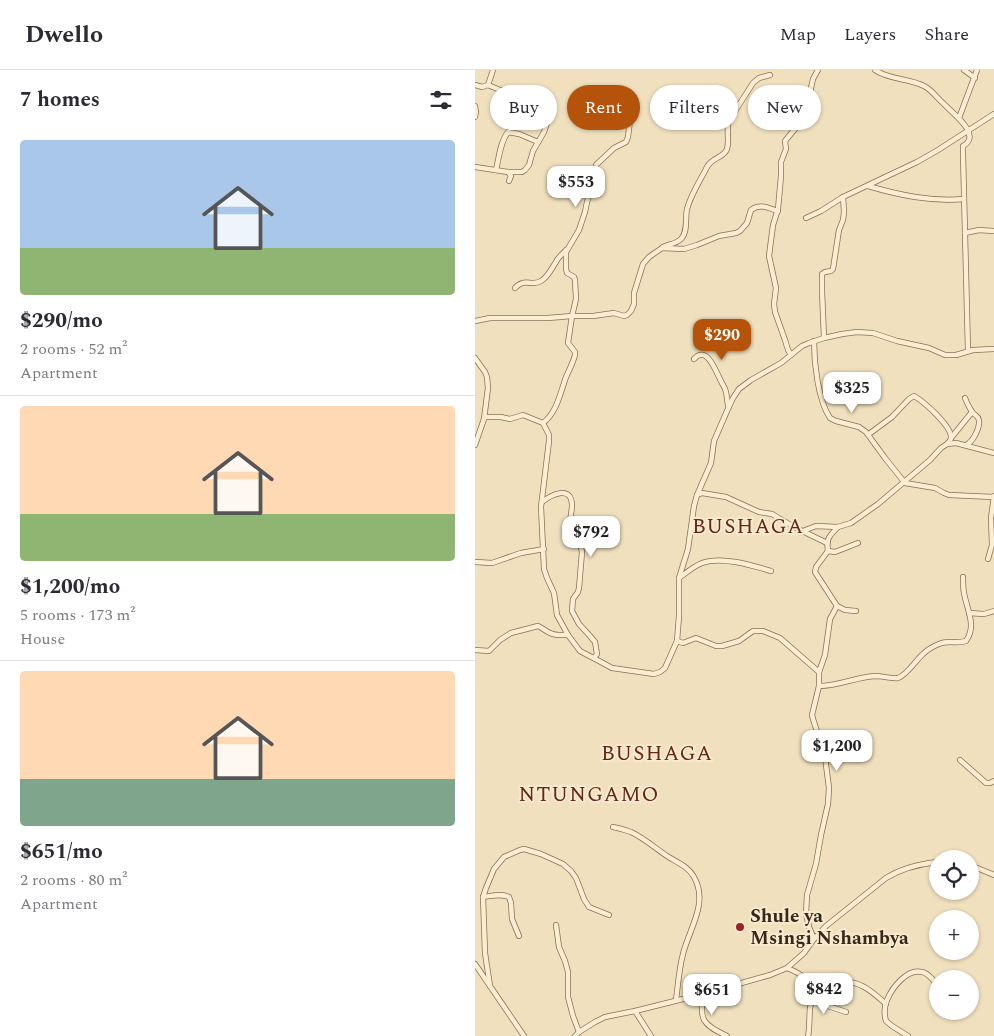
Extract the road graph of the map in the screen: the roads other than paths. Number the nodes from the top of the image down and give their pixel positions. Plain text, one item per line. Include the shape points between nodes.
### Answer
1 (493, 70) edge
2 (819, 70) edge
3 (875, 70) edge
4 (963, 70) edge
5 (977, 70) edge
6 (769, 75) dead end
7 (975, 78) junction
8 (475, 85) edge
9 (487, 85) junction
10 (490, 86) edge
11 (475, 106) edge
12 (994, 114) edge
13 (475, 117) edge
14 (959, 118) junction
15 (545, 130) edge
16 (629, 130) edge
17 (969, 130) junction
18 (538, 142) junction
19 (475, 167) edge
20 (496, 170) junction
21 (508, 172) junction
22 (509, 181) dead end
23 (868, 186) junction
24 (843, 197) junction
25 (964, 199) junction
26 (778, 212) junction
27 (806, 218) dead end
28 (994, 231) edge
29 (965, 232) junction
30 (662, 248) junction
31 (567, 249) junction
32 (515, 288) dead end
33 (572, 316) junction
34 (475, 321) edge
35 (824, 338) junction
36 (814, 341) junction
37 (994, 349) edge
38 (968, 351) junction
39 (791, 354) junction
40 (475, 358) edge
41 (694, 359) dead end
42 (965, 398) dead end
43 (729, 407) junction
44 (971, 412) junction
45 (485, 417) junction
46 (543, 423) junction
47 (869, 434) junction
48 (951, 438) junction
49 (947, 444) junction
50 (475, 445) edge
51 (966, 445) junction
52 (994, 453) edge
53 (904, 481) junction
54 (697, 495) junction
55 (994, 496) edge
56 (542, 502) junction
57 (838, 527) junction
58 (803, 531) junction
59 (827, 543) junction
60 (858, 543) dead end
61 (544, 549) junction
62 (828, 551) junction
63 (987, 559) dead end
64 (475, 562) edge
65 (771, 571) dead end
66 (963, 576) dead end
67 (679, 578) junction
68 (837, 606) junction
69 (856, 611) dead end
70 (994, 611) edge
71 (969, 613) junction
72 (568, 635) junction
73 (677, 641) junction
74 (475, 650) edge
75 (594, 658) junction
76 (819, 672) junction
77 (819, 686) junction
78 (960, 760) dead end
79 (994, 781) edge
80 (613, 827) dead end
81 (929, 864) edge
82 (979, 869) edge
83 (994, 875) edge
84 (483, 897) junction
85 (609, 915) dead end
86 (556, 925) dead end
87 (519, 936) dead end
88 (814, 940) junction
89 (475, 964) edge
90 (787, 968) junction
91 (929, 976) edge
92 (490, 986) junction
93 (811, 987) junction
94 (703, 994) junction
95 (813, 998) junction
96 (676, 1000) junction
97 (886, 1004) junction
98 (635, 1012) junction
99 (846, 1012) dead end
100 (577, 1034) edge
101 (524, 1036) edge
102 (651, 1036) edge
103 (727, 1036) edge
104 (808, 1036) edge
105 (908, 1036) edge

1 - 9 street
2 - 26 street via 797,127 785,141
3 - 14 street via 924,86
4 - 7 street
5 - 7 street
6 - 30 street via 753,82 727,123 727,151 709,163 692,196 683,237
7 - 14 street
8 - 9 street
9 - 10 street
11 - 13 street
12 - 17 street
14 - 17 street
15 - 18 street
16 - 31 street via 627,142 614,148 596,166 579,230
17 - 23 street via 917,162
17 - 25 street via 969,141 963,148
18 - 20 street via 508,132
18 - 21 street via 527,168 522,172
19 - 20 street
20 - 21 street
21 - 22 street via 511,176
23 - 24 street
23 - 25 street via 921,198
24 - 27 street
24 - 35 street via 843,220 833,269 822,274
25 - 29 street
26 - 30 street via 756,206 745,226 736,234 719,236 684,249
26 - 39 street via 769,256 776,288 775,312
28 - 29 street
29 - 38 street
30 - 33 street via 643,264 633,308 627,315
31 - 32 street via 543,280 524,282
31 - 33 street via 567,273 575,280 576,299
33 - 34 street
33 - 46 street via 568,342 575,357 559,401
35 - 36 street
35 - 38 street via 866,332 945,355 957,356
36 - 39 street
36 - 47 street via 817,377 828,416
37 - 38 street
39 - 43 street via 739,390
40 - 45 street via 487,377
41 - 43 street via 701,355 710,360 725,389
42 - 44 street
43 - 54 street via 715,436 712,457
44 - 48 street
44 - 51 street via 978,417 979,424 973,440
45 - 46 street via 510,419 523,416
45 - 50 street
46 - 56 street via 549,441
47 - 48 street via 913,396 933,410
47 - 53 street
48 - 49 street
49 - 51 street
49 - 53 street
51 - 52 street
53 - 55 street via 935,488 949,495
53 - 57 street via 851,523
54 - 58 street via 726,497 759,512 772,514
54 - 67 street via 688,549
55 - 63 street via 992,545
56 - 61 street
56 - 75 street via 558,493 567,494 571,500 571,525 582,552 579,588 573,598 572,611 595,642 597,654
57 - 58 street via 816,526
57 - 59 street
58 - 59 street
59 - 62 street
60 - 62 street via 835,552
61 - 64 street via 492,563
61 - 72 street via 545,574 554,593 557,615
62 - 68 street via 815,572
65 - 67 street via 733,562 709,561
66 - 71 street
67 - 73 street
68 - 69 street
68 - 76 street via 830,619
70 - 71 street
71 - 77 street via 971,626 967,640 939,644 923,654 903,676 873,676
72 - 74 street via 555,636 538,626 511,634 489,651
72 - 75 street via 580,652
73 - 75 street via 665,668 654,674 612,668
73 - 76 street via 683,643 696,638 722,646 739,641 753,631 763,631 780,638
76 - 77 street
77 - 88 street via 813,719 825,757 829,788 818,857 807,895 809,927
78 - 79 street via 986,783
80 - 96 street via 632,833 687,868 698,886 699,910 680,964
81 - 88 street via 886,878 826,926
82 - 83 street
84 - 85 street via 498,863 524,849 563,864 577,878 589,908
84 - 87 street via 509,897 512,919
84 - 92 street
86 - 100 street via 559,947 568,972 568,997
88 - 90 street
89 - 92 street
90 - 93 street via 803,975
90 - 94 street
91 - 97 street via 921,971 905,976
92 - 101 street
93 - 95 street
93 - 97 street via 839,990 852,982
94 - 96 street
94 - 103 street via 703,1021
95 - 99 street
95 - 104 street
96 - 98 street
97 - 105 street via 887,1022
98 - 100 street via 605,1017
98 - 102 street

